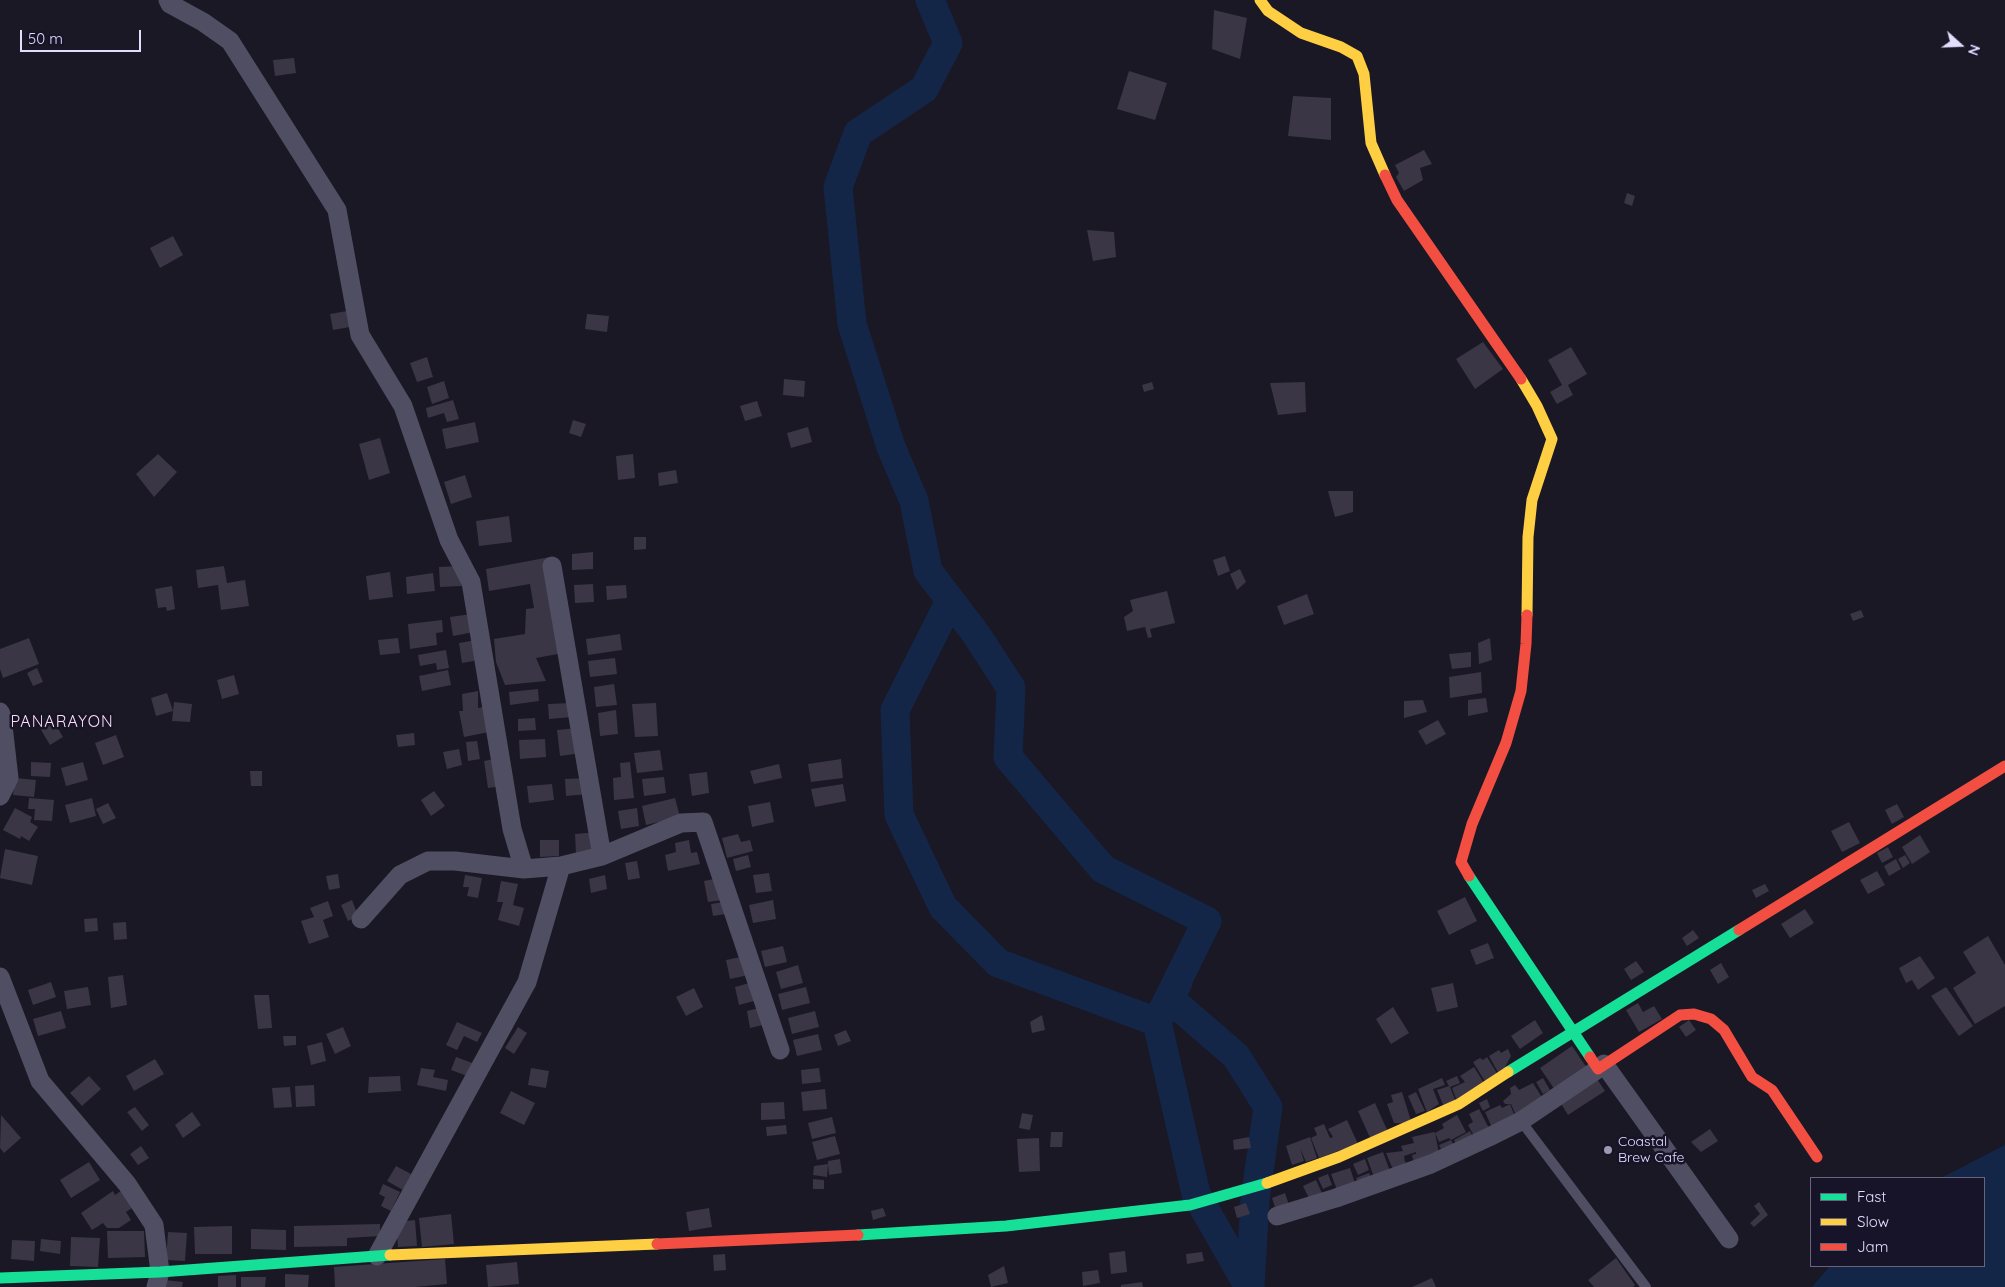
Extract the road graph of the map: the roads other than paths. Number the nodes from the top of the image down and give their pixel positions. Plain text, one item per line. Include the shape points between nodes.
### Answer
1 (168, 0) edge
2 (1260, 0) edge
3 (552, 566) dead end
4 (0, 712) edge
5 (2005, 766) edge
6 (0, 796) edge
7 (602, 856) junction
8 (561, 866) junction
9 (524, 869) junction
10 (361, 919) dead end
11 (0, 977) edge
12 (1572, 1032) junction
13 (780, 1050) dead end
14 (1601, 1066) junction
15 (1521, 1121) junction
16 (1817, 1157) dead end
17 (1277, 1216) dead end
18 (1729, 1239) dead end
19 (377, 1256) junction
20 (0, 1278) edge
21 (158, 1280) edge
22 (1646, 1287) edge

1 - 9 street via 230,41 337,210 360,335 404,406 449,540 471,582 512,828
2 - 12 street via 1268,11 1301,33 1357,56 1364,74 1371,142 1398,200 1510,361 1552,439 1532,500 1521,691 1506,743 1472,824 1461,862
3 - 7 street
4 - 6 street via 10,778
5 - 12 street
7 - 8 street
7 - 13 street via 681,823 703,822
8 - 9 street
8 - 19 street via 527,982
9 - 10 street via 428,861 400,875
11 - 21 street via 40,1081 127,1184 154,1225
12 - 14 street
12 - 19 street via 1459,1104 1339,1157 1264,1184 1190,1205 1006,1226
14 - 15 street
14 - 16 street via 1680,1015 1694,1014 1711,1019 1724,1030 1752,1077 1772,1090
14 - 18 street
15 - 17 street via 1431,1164
15 - 22 lane
19 - 21 street
20 - 21 street

